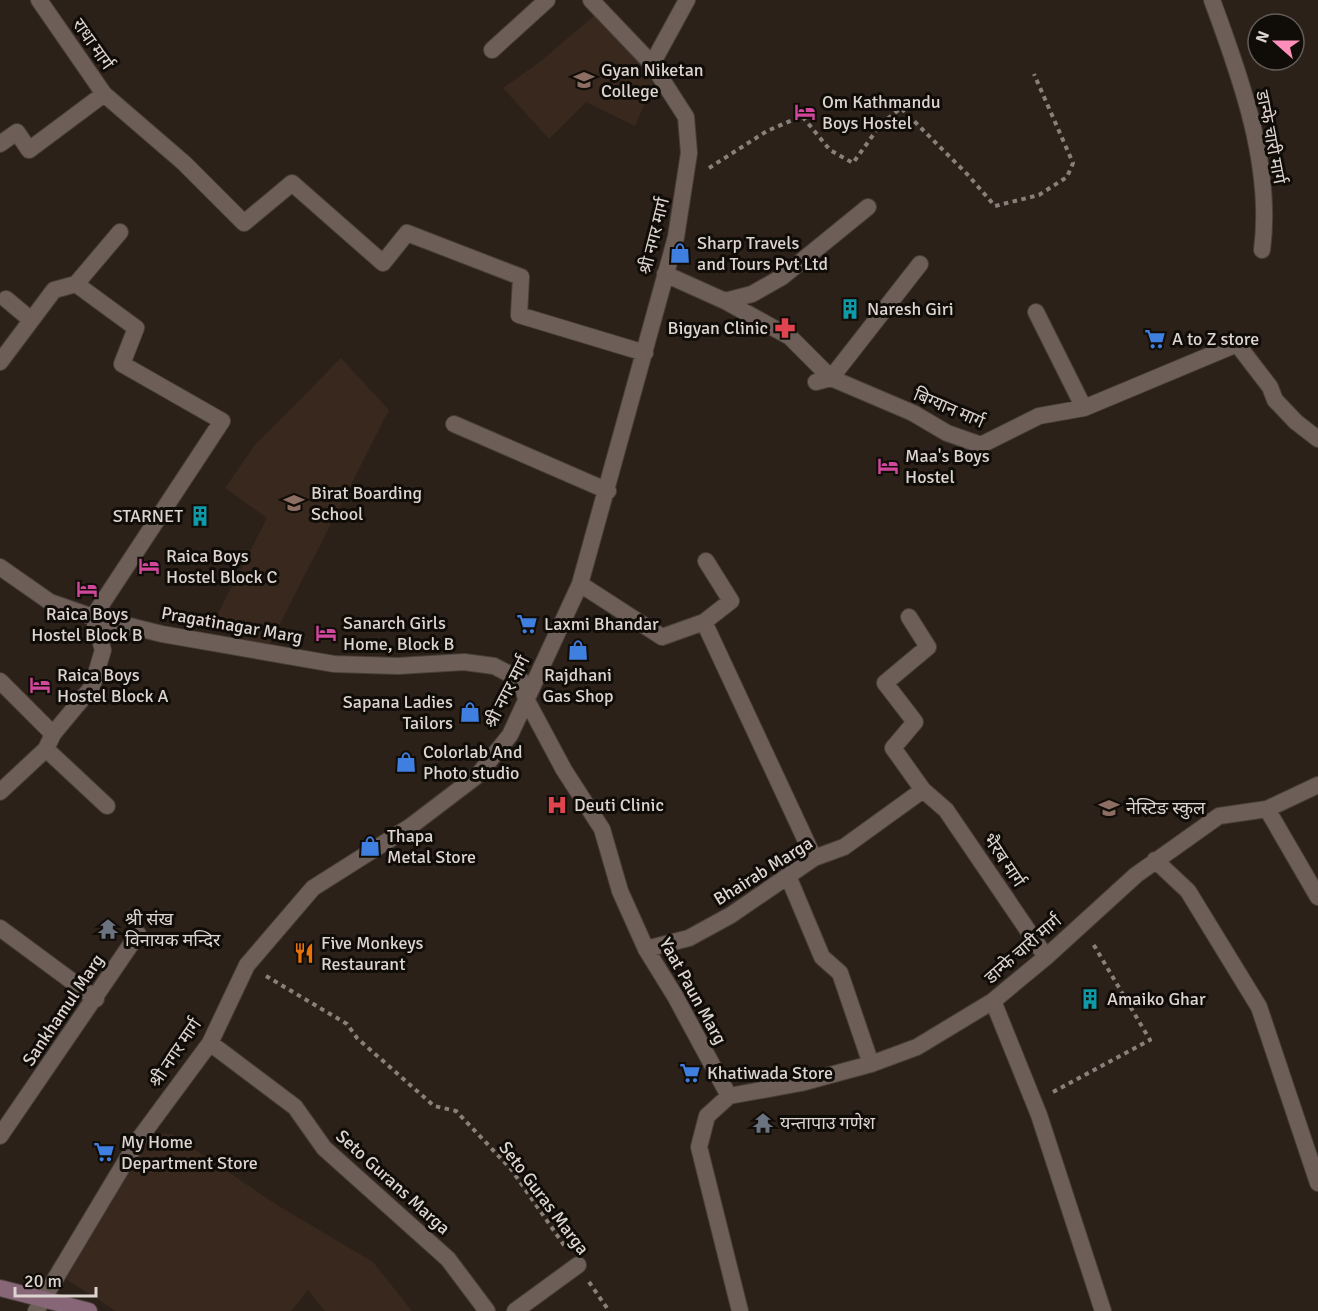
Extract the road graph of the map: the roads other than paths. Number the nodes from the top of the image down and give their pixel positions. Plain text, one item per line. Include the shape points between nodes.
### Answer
1 (39, 0) edge
2 (547, 0) edge
3 (591, 0) edge
4 (687, 0) edge
5 (1212, 0) edge
6 (492, 50) dead end
7 (652, 64) junction
8 (104, 94) junction
9 (0, 144) edge
10 (868, 207) dead end
11 (120, 232) dead end
12 (1262, 250) dead end
13 (920, 264) dead end
14 (665, 274) junction
15 (76, 284) junction
16 (6, 299) dead end
17 (725, 301) junction
18 (1036, 312) dead end
19 (30, 319) junction
20 (645, 353) junction
21 (0, 362) edge
22 (823, 380) junction
23 (1084, 408) junction
24 (454, 424) dead end
25 (1318, 440) edge
26 (608, 491) junction
27 (706, 561) dead end
28 (0, 567) edge
29 (580, 584) junction
30 (93, 617) junction
31 (909, 617) dead end
32 (704, 622) junction
33 (0, 681) edge
34 (526, 699) junction
35 (49, 741) junction
36 (1318, 785) edge
37 (923, 790) junction
38 (0, 792) edge
39 (107, 806) dead end
40 (1267, 809) junction
41 (814, 858) junction
42 (1155, 860) junction
43 (788, 876) junction
44 (1318, 897) edge
45 (0, 928) edge
46 (138, 934) dead end
47 (646, 949) junction
48 (1046, 957) junction
49 (96, 999) junction
50 (993, 1001) junction
51 (210, 1043) junction
52 (871, 1064) junction
53 (729, 1096) junction
54 (0, 1137) edge
55 (1318, 1183) edge
56 (578, 1265) road end
57 (0, 1288) edge
58 (39, 1306) edge
59 (89, 1311) edge
60 (488, 1311) edge
61 (515, 1311) edge
62 (740, 1311) edge
63 (1103, 1311) edge

1 - 8 street, राधा मार्ग
2 - 6 street
3 - 7 street, श्री नगर मार्ग
4 - 7 street
5 - 12 street, डान्फे चारी मार्ग via 1252,125 1266,222
7 - 14 street, श्री नगर मार्ग via 686,117 689,153 676,237
8 - 9 street via 30,150 17,132
8 - 20 street, राधा मार्ग via 184,163 244,223 292,183 383,263 407,233 521,277 519,315
10 - 17 street via 782,277 752,294
11 - 15 street
13 - 22 street
14 - 17 street, बिग्यान मार्ग
14 - 20 street, श्री नगर मार्ग
15 - 19 street via 54,290
15 - 30 street via 136,328 122,364 222,421
16 - 19 street
17 - 22 street, बिग्यान मार्ग via 790,337
18 - 23 street
19 - 21 street
20 - 26 street, श्री नगर मार्ग
22 - 23 street, बिग्यान मार्ग via 913,413 947,433 981,445 1039,416
23 - 25 street, बिग्यान मार्ग via 1237,344 1270,387 1275,400
24 - 26 street
26 - 29 street, श्री नगर मार्ग
27 - 32 street via 735,608
28 - 30 street, Pragatinagar Marg via 50,602
29 - 32 street via 662,637
29 - 34 street, श्री नगर मार्ग
30 - 34 street, Pragatinagar Marg via 162,634 334,664 464,662 494,666 521,680
30 - 35 street via 103,650 92,687
31 - 37 street, भैरब मार्ग via 928,647 885,683 915,722 893,748
32 - 41 street
33 - 35 street
34 - 47 street, Yaat Paun Marg via 564,770 602,829 620,891
34 - 51 street, श्री नगर मार्ग via 510,735 478,775 411,825 313,888 247,965
35 - 38 street
35 - 39 street
36 - 40 street, डान्फे चारी मार्ग
37 - 41 street, Bhairab Marga via 844,847
37 - 48 street, भैरब मार्ग via 946,810
40 - 42 street, डान्फे चारी मार्ग via 1219,816
40 - 44 street
41 - 43 street, Bhairab Marga
42 - 48 street, डान्फे चारी मार्ग
42 - 55 street via 1188,891 1259,1007
43 - 47 street, Bhairab Marga via 689,938
43 - 52 street via 822,957 840,973
45 - 49 street
46 - 49 street, Sankhamul Marg
47 - 53 street, Yaat Paun Marg
48 - 50 street, डान्फे चारी मार्ग
49 - 54 street, Sankhamul Marg
50 - 52 street, डान्फे चारी मार्ग via 917,1047
50 - 63 street via 1034,1103
51 - 58 street, श्री नगर मार्ग via 139,1139
51 - 60 street, Seto Gurans Marga via 295,1107 324,1148 448,1259
52 - 53 street, डान्फे चारी मार्ग via 801,1083
53 - 62 street via 707,1116 699,1147
56 - 61 street
57 - 58 main road
58 - 59 main road

